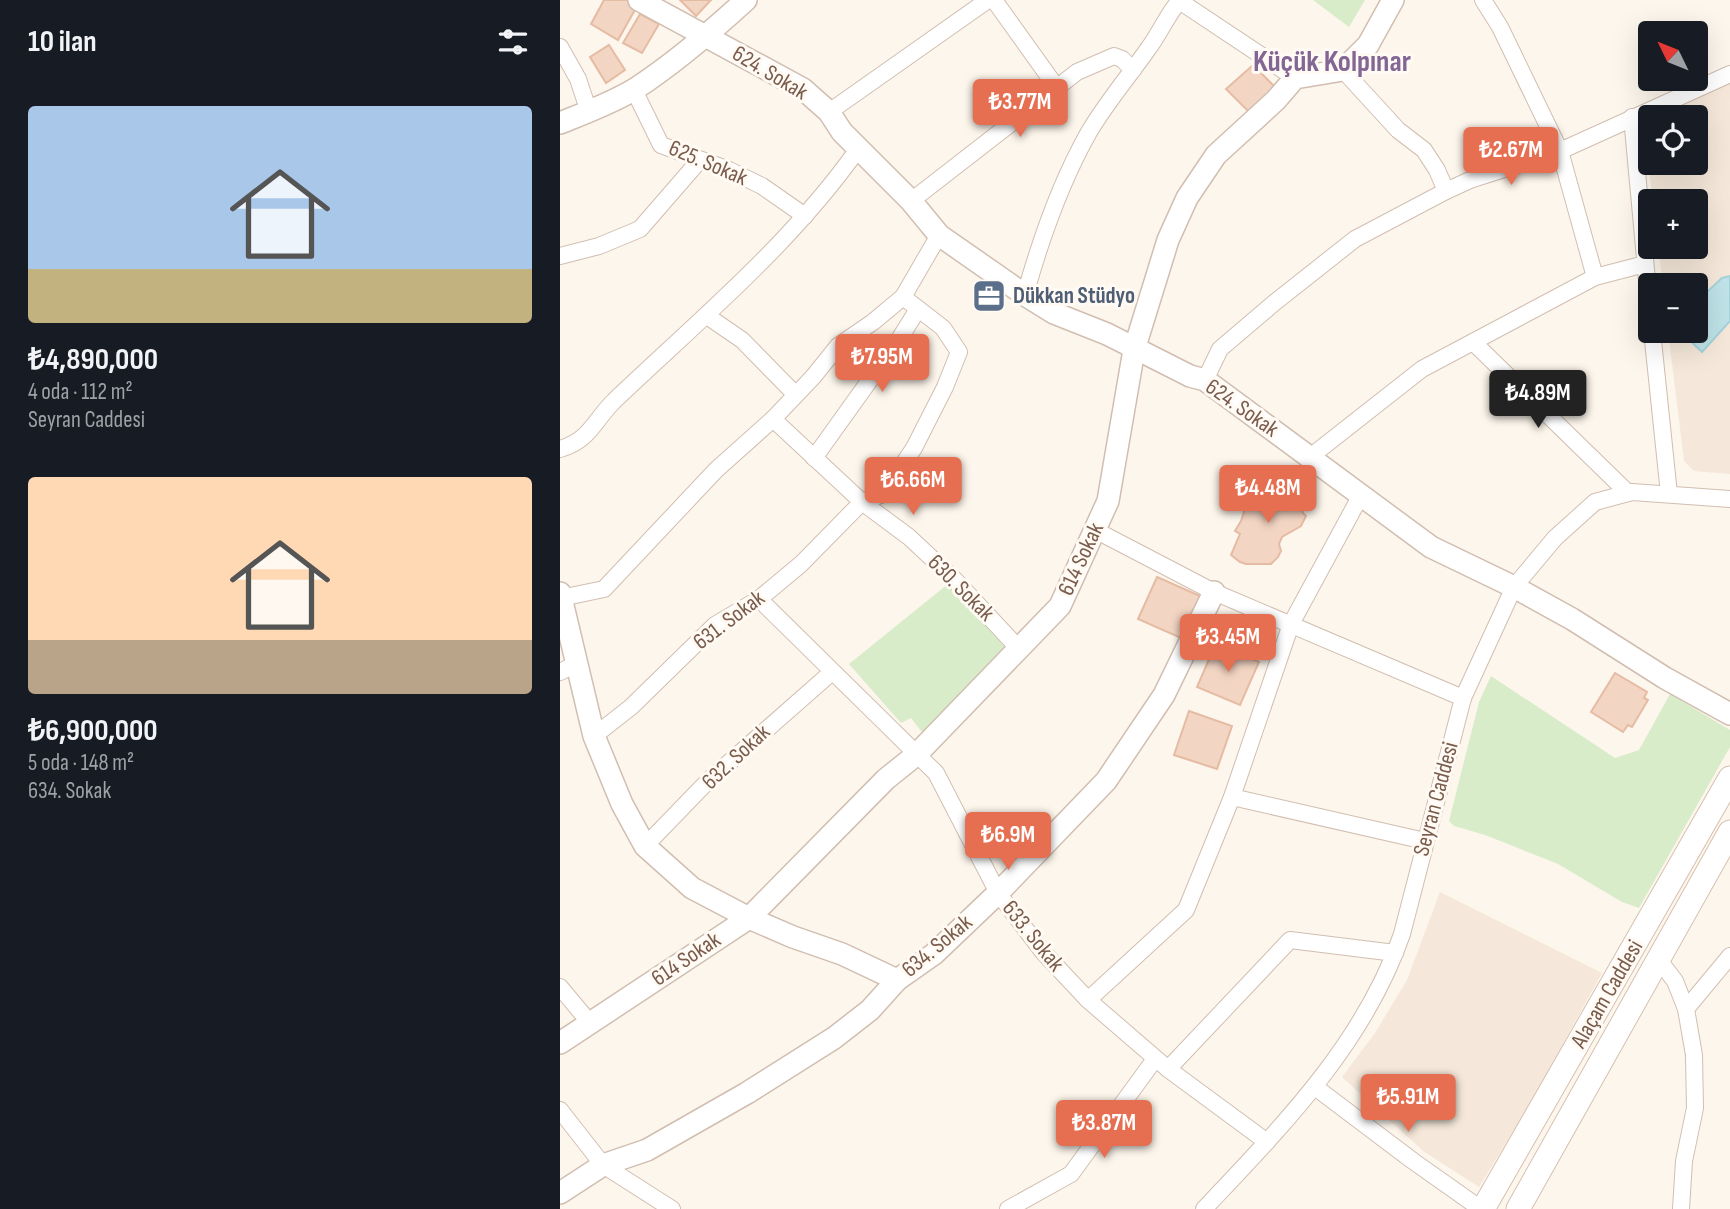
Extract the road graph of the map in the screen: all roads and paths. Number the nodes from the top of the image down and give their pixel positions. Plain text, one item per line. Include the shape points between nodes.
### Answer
1 (639, 0) edge
2 (746, 0) edge
3 (988, 0) edge
4 (994, 0) edge
5 (1179, 0) edge
6 (1393, 0) edge
7 (1483, 0) edge
8 (706, 37) junction
9 (560, 47) edge
10 (1133, 70) junction
11 (1343, 70) junction
12 (1730, 74) edge
13 (1295, 78) junction
14 (1057, 88) junction
15 (634, 90) junction
16 (589, 112) junction
17 (829, 112) junction
18 (1632, 117) junction
19 (560, 123) edge
20 (858, 149) junction
21 (1560, 151) junction
22 (699, 160) junction
23 (1446, 191) junction
24 (911, 201) junction
25 (805, 216) junction
26 (939, 235) junction
27 (560, 256) edge
28 (1645, 264) junction
29 (1646, 273) edge
30 (1595, 277) junction
31 (1025, 295) junction
32 (903, 297) junction
33 (918, 309) junction
34 (707, 316) junction
35 (1473, 342) junction
36 (1653, 343) edge
37 (1134, 349) junction
38 (1205, 380) junction
39 (795, 394) junction
40 (773, 419) junction
41 (560, 449) edge
42 (1310, 457) junction
43 (814, 458) junction
44 (1628, 493) junction
45 (1669, 494) junction
46 (1361, 495) junction
47 (1730, 499) edge
48 (862, 502) junction
49 (1095, 530) junction
50 (1514, 587) junction
51 (1214, 592) junction
52 (561, 595) edge
53 (759, 599) junction
54 (1290, 625) junction
55 (1020, 650) junction
56 (568, 668) edge
57 (832, 672) junction
58 (1463, 698) junction
59 (1730, 715) edge
60 (594, 736) junction
61 (916, 755) junction
62 (1730, 778) edge
63 (1232, 797) junction
64 (1730, 832) edge
65 (1425, 841) junction
66 (645, 846) junction
67 (998, 893) junction
68 (749, 918) junction
69 (1395, 953) junction
70 (1730, 956) edge
71 (1658, 959) junction
72 (897, 980) junction
73 (560, 987) edge
74 (1088, 1000) junction
75 (1686, 1009) junction
76 (590, 1023) junction
77 (560, 1043) edge
78 (1162, 1064) junction
79 (1315, 1087) junction
80 (560, 1110) edge
81 (1267, 1142) junction
82 (603, 1165) junction
83 (560, 1192) edge
84 (672, 1209) edge
85 (1008, 1209) edge
86 (1204, 1209) edge
87 (1482, 1209) edge
88 (1518, 1209) edge
89 (1681, 1209) edge

1 - 8 street, 624. Sokak
2 - 8 street
3 - 17 street
4 - 14 street
5 - 10 street
5 - 13 street
6 - 11 street via 1368,45
7 - 21 street
8 - 15 street
8 - 17 street, 624. Sokak via 803,89
9 - 16 street
10 - 14 street via 1114,56 1077,72
10 - 31 street via 1090,131 1062,187
11 - 13 street
11 - 23 street via 1398,130 1424,150
12 - 18 street
13 - 37 street, 614 Sokak via 1216,155 1187,198 1168,240
14 - 24 street
15 - 16 street
15 - 22 street, 625. Sokak via 661,145
16 - 19 street
17 - 20 street, 624. Sokak
18 - 21 street
18 - 28 street
20 - 24 street, 624. Sokak
20 - 25 street
21 - 23 street
21 - 30 street
22 - 25 street, 625. Sokak via 762,186
22 - 27 street via 640,229
23 - 38 street via 1354,239 1220,349
24 - 26 street, 624. Sokak
25 - 34 street
26 - 31 street, 624. Sokak
26 - 32 street
28 - 29 street
28 - 30 street
30 - 35 street
31 - 37 street, 624. Sokak
32 - 33 street
32 - 39 street via 838,346
33 - 43 street
33 - 48 street, 631. Sokak via 943,328 959,352 914,448 883,494
34 - 39 street via 742,340
34 - 41 street via 612,403 578,444
35 - 42 street via 1422,369
35 - 44 street
36 - 45 street
37 - 38 street, 624. Sokak
37 - 49 street, 614 Sokak via 1108,501
38 - 42 street, 624. Sokak
39 - 40 street
40 - 43 street, 630. Sokak
40 - 52 street via 716,470 604,589
42 - 46 street, 624. Sokak
43 - 48 street, 630. Sokak
44 - 45 street, Seyran Caddesi
44 - 50 street, Seyran Caddesi via 1595,502 1555,538
45 - 47 street, Seyran Caddesi
46 - 50 street, 624. Sokak via 1431,547
46 - 54 street
48 - 53 street, 631. Sokak via 801,565
48 - 55 street, 630. Sokak via 955,580
49 - 51 street
49 - 55 street, 614 Sokak via 1060,606
50 - 58 street, Seyran Caddesi
50 - 59 street, 624. Sokak
51 - 54 street
51 - 67 street, 634. Sokak via 1164,695 1106,781
52 - 56 street
53 - 57 street, 633. Sokak
53 - 60 street, 631. Sokak via 715,625 631,707
54 - 58 street
54 - 63 street
55 - 61 street, 614 Sokak
56 - 60 street
57 - 61 street, 633. Sokak
57 - 66 street, 632. Sokak via 707,782
58 - 65 street, Seyran Caddesi
60 - 66 street
61 - 67 street, 633. Sokak via 936,773
61 - 68 street, 614 Sokak via 886,779
62 - 87 main road, Alaçam Caddesi
63 - 65 street
63 - 74 street via 1185,910
64 - 71 main road, Alaçam Caddesi
65 - 69 street, Seyran Caddesi
66 - 68 street via 692,888
67 - 72 street, 634. Sokak via 934,954
67 - 74 street, 633. Sokak via 1043,952
68 - 72 street
68 - 76 street, 614 Sokak
69 - 78 street via 1290,940
69 - 79 street, Seyran Caddesi via 1366,1016
70 - 75 street
71 - 75 street via 1675,981
71 - 88 main road, Alaçam Caddesi
72 - 82 street, 634. Sokak via 870,1010 834,1038 747,1093 647,1150
73 - 76 street
74 - 78 street, 633. Sokak
75 - 89 street via 1696,1083
76 - 77 street, 614 Sokak
78 - 81 street, 633. Sokak
78 - 85 street via 1071,1174
79 - 81 street, Seyran Caddesi
79 - 87 street
80 - 82 street
81 - 86 street, Seyran Caddesi
82 - 83 street, 634. Sokak
82 - 84 street

